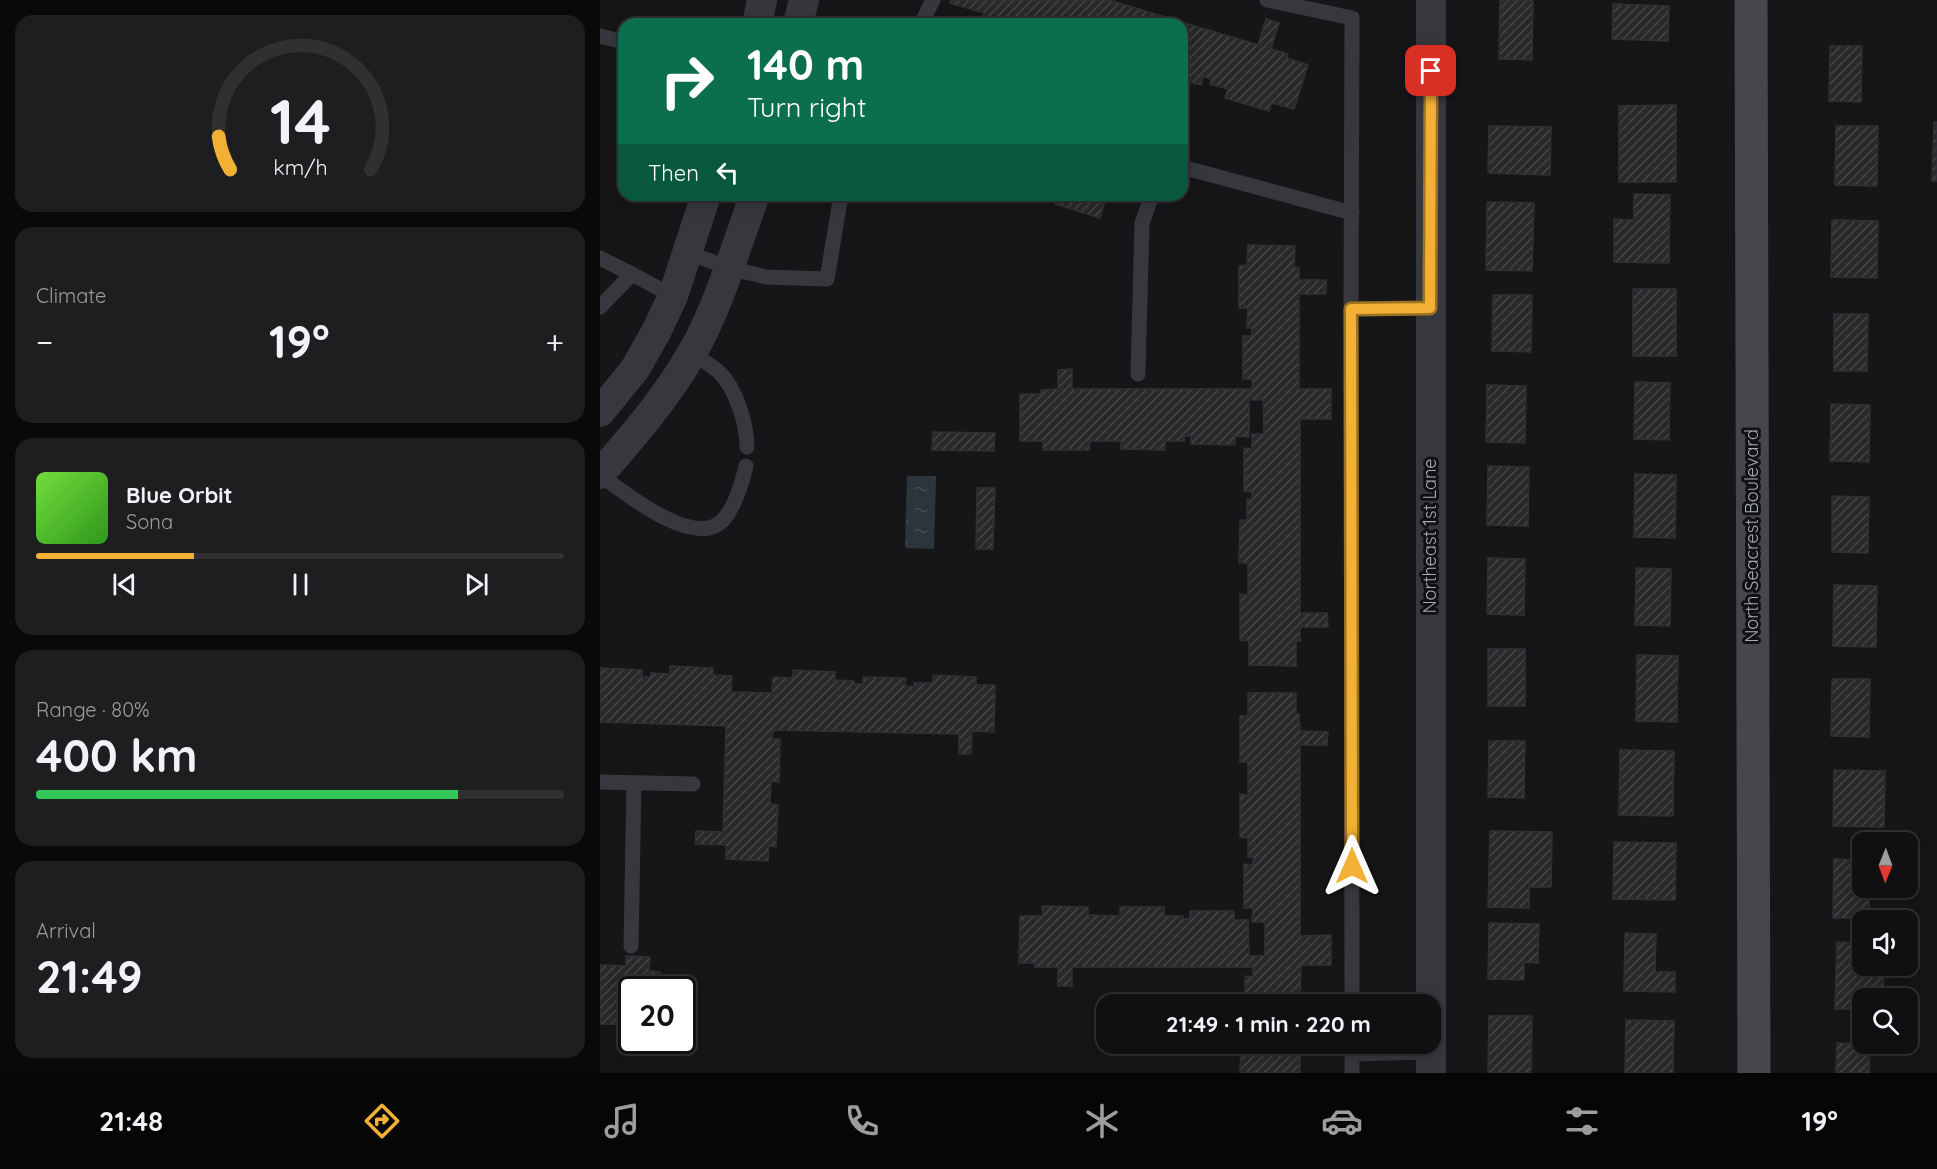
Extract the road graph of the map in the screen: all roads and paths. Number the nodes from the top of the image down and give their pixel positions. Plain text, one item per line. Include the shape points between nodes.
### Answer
1 (762, 0) edge
2 (804, 0) edge
3 (933, 0) edge
4 (1267, 0) edge
5 (1431, 0) edge
6 (1751, 0) edge
7 (759, 18) edge
8 (800, 18) edge
9 (924, 18) edge
10 (600, 36) edge
11 (618, 40) edge
12 (1188, 169) edge
13 (704, 201) edge
14 (753, 201) edge
15 (840, 201) edge
16 (1150, 201) edge
17 (1352, 213) junction
18 (686, 252) junction
19 (600, 258) edge
20 (729, 268) junction
21 (632, 274) junction
22 (673, 296) junction
23 (600, 307) edge
24 (1430, 308) junction
25 (1351, 309) junction
26 (692, 353) junction
27 (1138, 374) dead end
28 (600, 412) edge
29 (747, 447) dead end
30 (746, 466) dead end
31 (600, 474) edge
32 (600, 782) edge
33 (634, 783) junction
34 (693, 784) dead end
35 (631, 946) dead end
36 (1352, 994) edge
37 (1352, 1054) edge
38 (1380, 1054) edge
39 (1431, 1063) edge
40 (1352, 1073) edge
41 (1754, 1073) edge

1 - 7 street
2 - 8 street
3 - 9 lane
4 - 17 lane via 1352,18
5 - 24 street, Northeast 1st Lane
6 - 41 street, North Seacrest Boulevard
10 - 11 lane
12 - 17 lane
13 - 18 street
14 - 20 street
15 - 20 lane via 827,279 766,277
16 - 27 lane via 1142,223
17 - 25 lane
18 - 20 lane
18 - 22 street
19 - 21 lane
20 - 26 street
21 - 22 lane
21 - 23 lane
22 - 28 street via 635,369
24 - 25 lane
24 - 39 street, Northeast 1st Lane
25 - 36 lane
26 - 29 lane via 720,373 727,383 742,416
26 - 31 street via 657,405
30 - 31 lane via 730,511 713,527 699,528 650,511
32 - 33 lane
33 - 34 lane
33 - 35 lane
37 - 40 lane
38 - 39 lane

